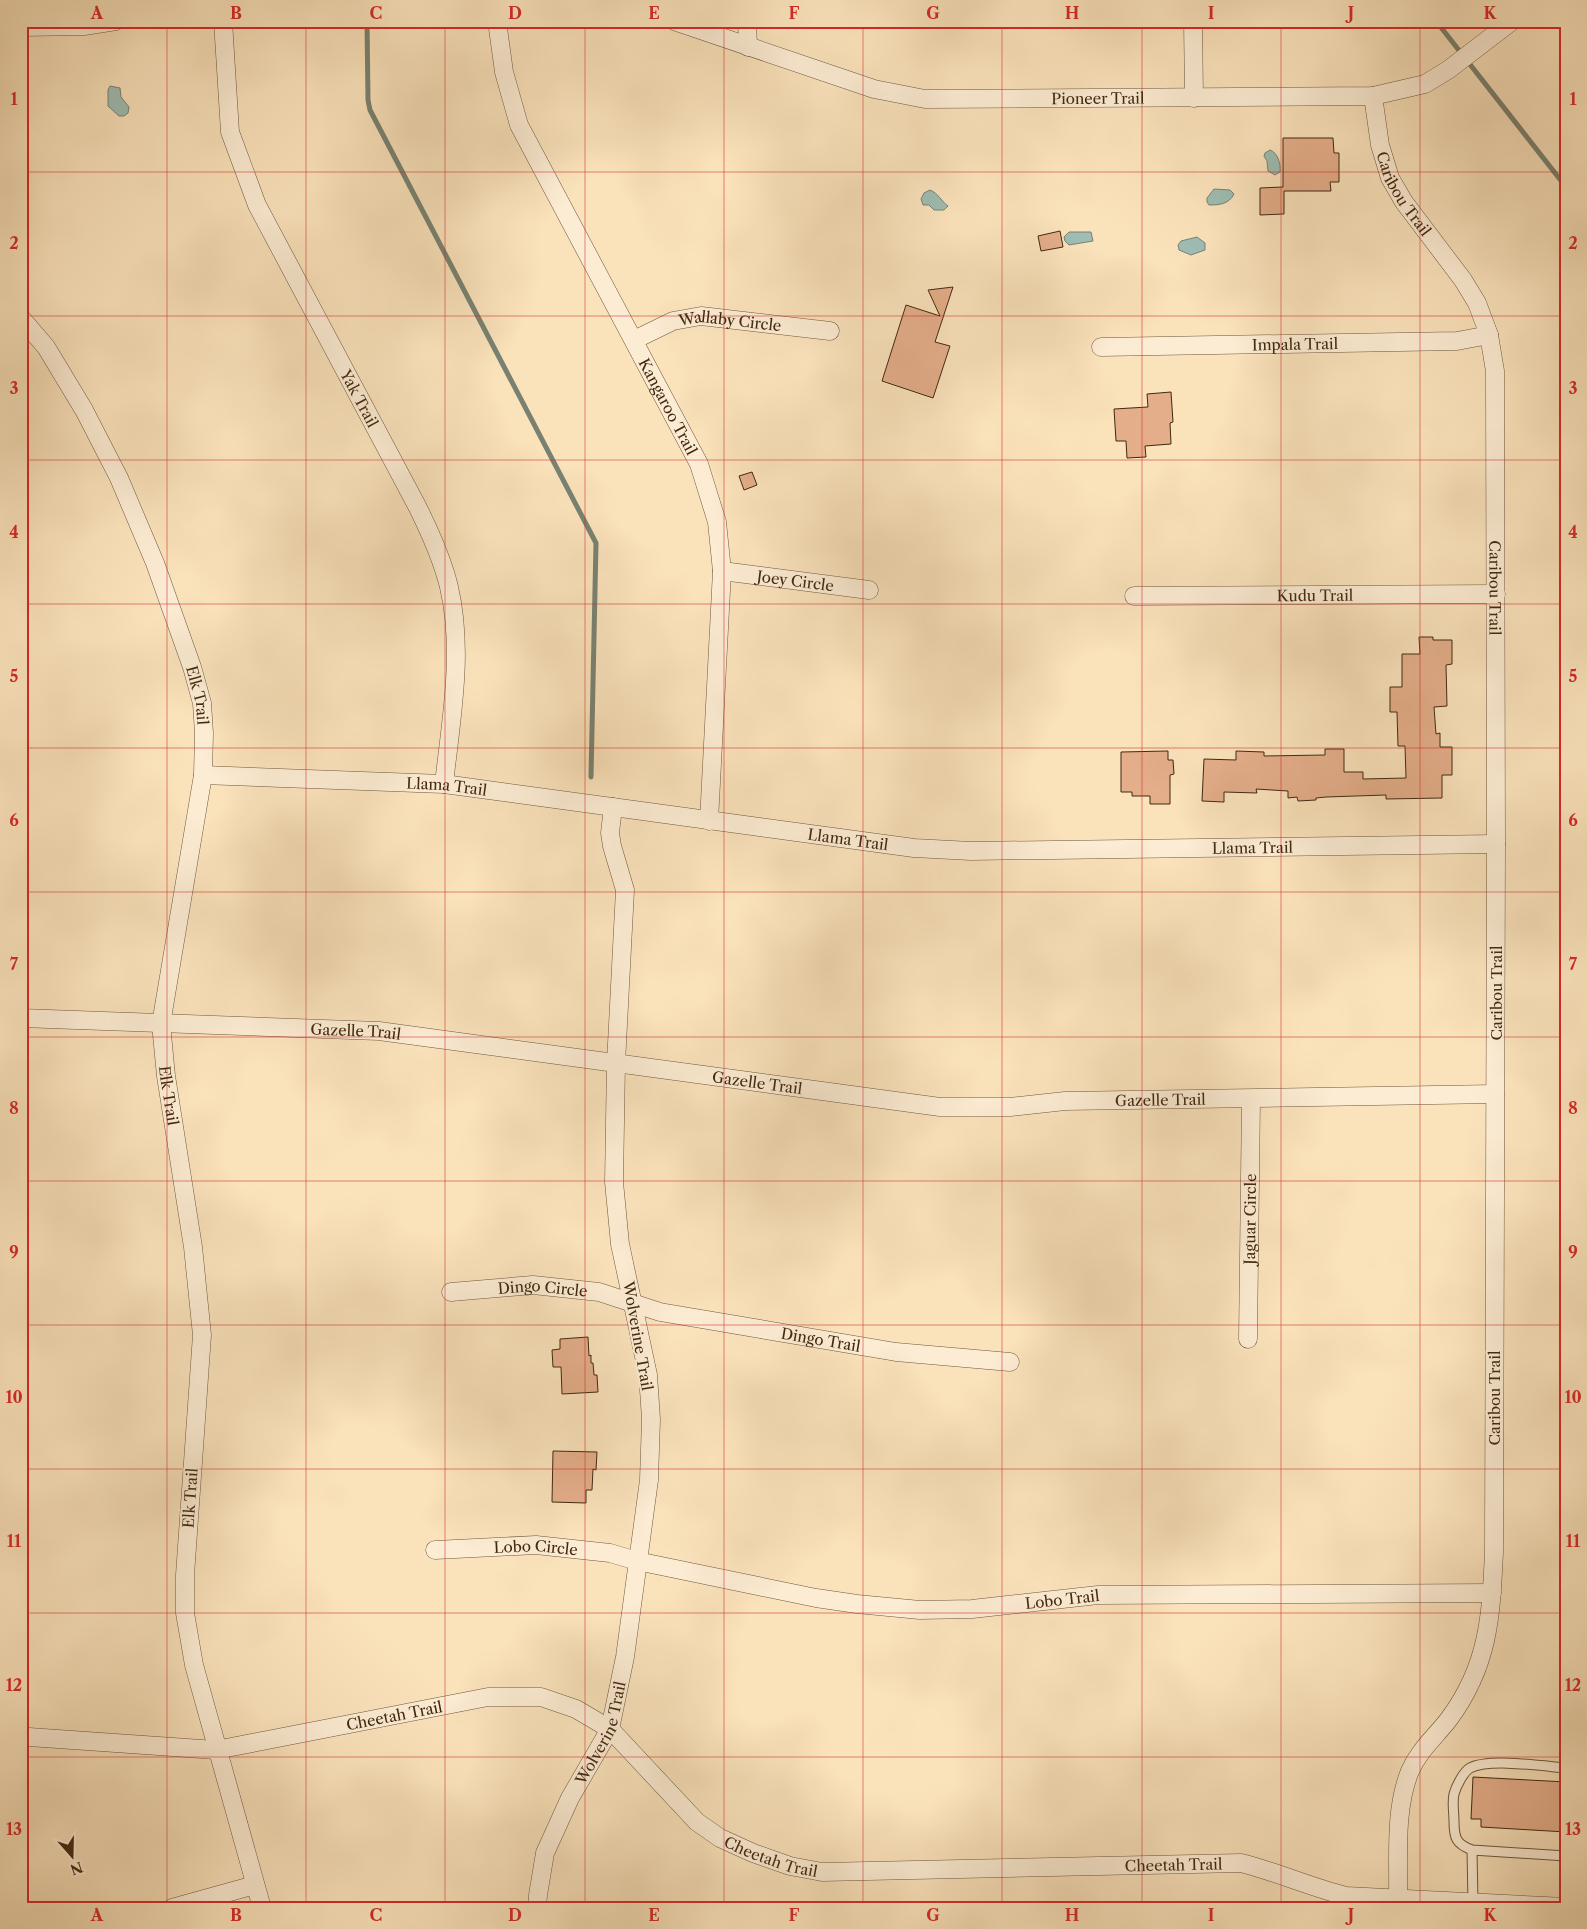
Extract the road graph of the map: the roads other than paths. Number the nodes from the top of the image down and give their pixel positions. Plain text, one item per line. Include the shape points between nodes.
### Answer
1 (116, 21) edge
2 (223, 21) edge
3 (497, 21) edge
4 (674, 21) edge
5 (747, 21) edge
6 (1193, 21) edge
7 (1512, 21) edge
8 (21, 27) edge
9 (748, 47) junction
10 (1373, 96) junction
11 (1194, 98) junction
12 (21, 318) edge
13 (830, 331) dead end
14 (1488, 335) junction
15 (634, 340) junction
16 (1101, 347) dead end
17 (722, 571) junction
18 (869, 590) dead end
19 (1496, 594) junction
20 (1134, 596) dead end
21 (203, 775) junction
22 (444, 784) junction
23 (613, 808) junction
24 (709, 821) junction
25 (1496, 844) junction
26 (21, 1018) edge
27 (161, 1024) junction
28 (616, 1063) junction
29 (1495, 1094) junction
30 (1251, 1100) junction
31 (451, 1292) dead end
32 (634, 1304) junction
33 (1248, 1339) dead end
34 (1010, 1362) dead end
35 (435, 1550) dead end
36 (637, 1561) junction
37 (1492, 1592) junction
38 (610, 1729) junction
39 (29, 1737) dead end
40 (216, 1750) junction
41 (1566, 1768) edge
42 (1472, 1850) junction
43 (1566, 1856) edge
44 (255, 1885) junction
45 (1398, 1899) junction
46 (1473, 1903) junction
47 (1447, 1905) edge
48 (1557, 1907) edge
49 (172, 1908) edge
50 (262, 1908) edge
51 (537, 1908) edge

1 - 8 street via 84,26
2 - 22 street, Yak Trail via 230,132 257,205 417,506 436,544 449,588 456,670
3 - 15 street, Kangaroo Trail via 504,72 519,125
4 - 9 street, Pioneer Trail
5 - 9 street
6 - 11 street
7 - 10 street, Pioneer Trail via 1425,84
9 - 11 street, Pioneer Trail via 874,89 925,99
10 - 11 street, Pioneer Trail
10 - 14 street, Caribou Trail via 1380,145 1390,178 1404,202 1463,280 1477,303
12 - 21 street, Elk Trail via 46,347 84,410 119,478 155,562 202,703
13 - 15 street, Wallaby Circle via 701,316 673,321
14 - 16 street, Impala Trail via 1456,341
14 - 19 street, Caribou Trail via 1495,371
15 - 17 street, Kangaroo Trail via 699,464 717,522
17 - 18 street, Joey Circle
17 - 24 street, Kangaroo Trail
19 - 20 street, Kudu Trail
19 - 25 street, Caribou Trail
21 - 22 street, Llama Trail
21 - 27 street, Elk Trail
22 - 23 street, Llama Trail
23 - 24 street, Llama Trail
23 - 28 street, Wolverine Trail via 610,833 625,890
24 - 25 street, Llama Trail via 914,848 971,851
25 - 29 street, Caribou Trail
26 - 27 street, Gazelle Trail
27 - 28 street, Gazelle Trail via 379,1031
27 - 40 street, Elk Trail via 193,1247 202,1335 184,1575 185,1613 194,1665
28 - 30 street, Gazelle Trail via 940,1107 1010,1107 1065,1101
28 - 32 street, Wolverine Trail via 614,1182 620,1244
29 - 30 street, Gazelle Trail
29 - 37 street, Caribou Trail
30 - 33 street, Jaguar Circle
31 - 32 street, Dingo Circle via 533,1285 599,1292
32 - 34 street, Dingo Trail via 660,1312 896,1352
32 - 36 street, Wolverine Trail via 648,1375 651,1419 649,1480
35 - 36 street, Lobo Circle via 536,1545 610,1553
36 - 37 street, Lobo Trail via 816,1598 920,1610 972,1609 1098,1595
36 - 38 street, Wolverine Trail via 625,1657
37 - 45 street, Caribou Trail via 1488,1630 1469,1686 1449,1718 1421,1752 1403,1793
38 - 40 street, Cheetah Trail via 576,1709 541,1697 488,1697
38 - 45 street, Cheetah Trail via 697,1822 720,1838 790,1866 822,1872 1241,1863 1346,1896
38 - 51 street, Wolverine Trail via 570,1798 545,1852
39 - 40 street, Cheetah Trail
40 - 44 street, Elk Trail
41 - 42 lane via 1491,1763 1468,1769 1454,1794 1454,1829 1455,1837 1462,1846
42 - 43 lane
42 - 46 lane
44 - 49 street
44 - 50 street, Elk Trail
45 - 47 street, Cheetah Trail
46 - 47 street, Cheetah Trail
46 - 48 street, Cheetah Trail

